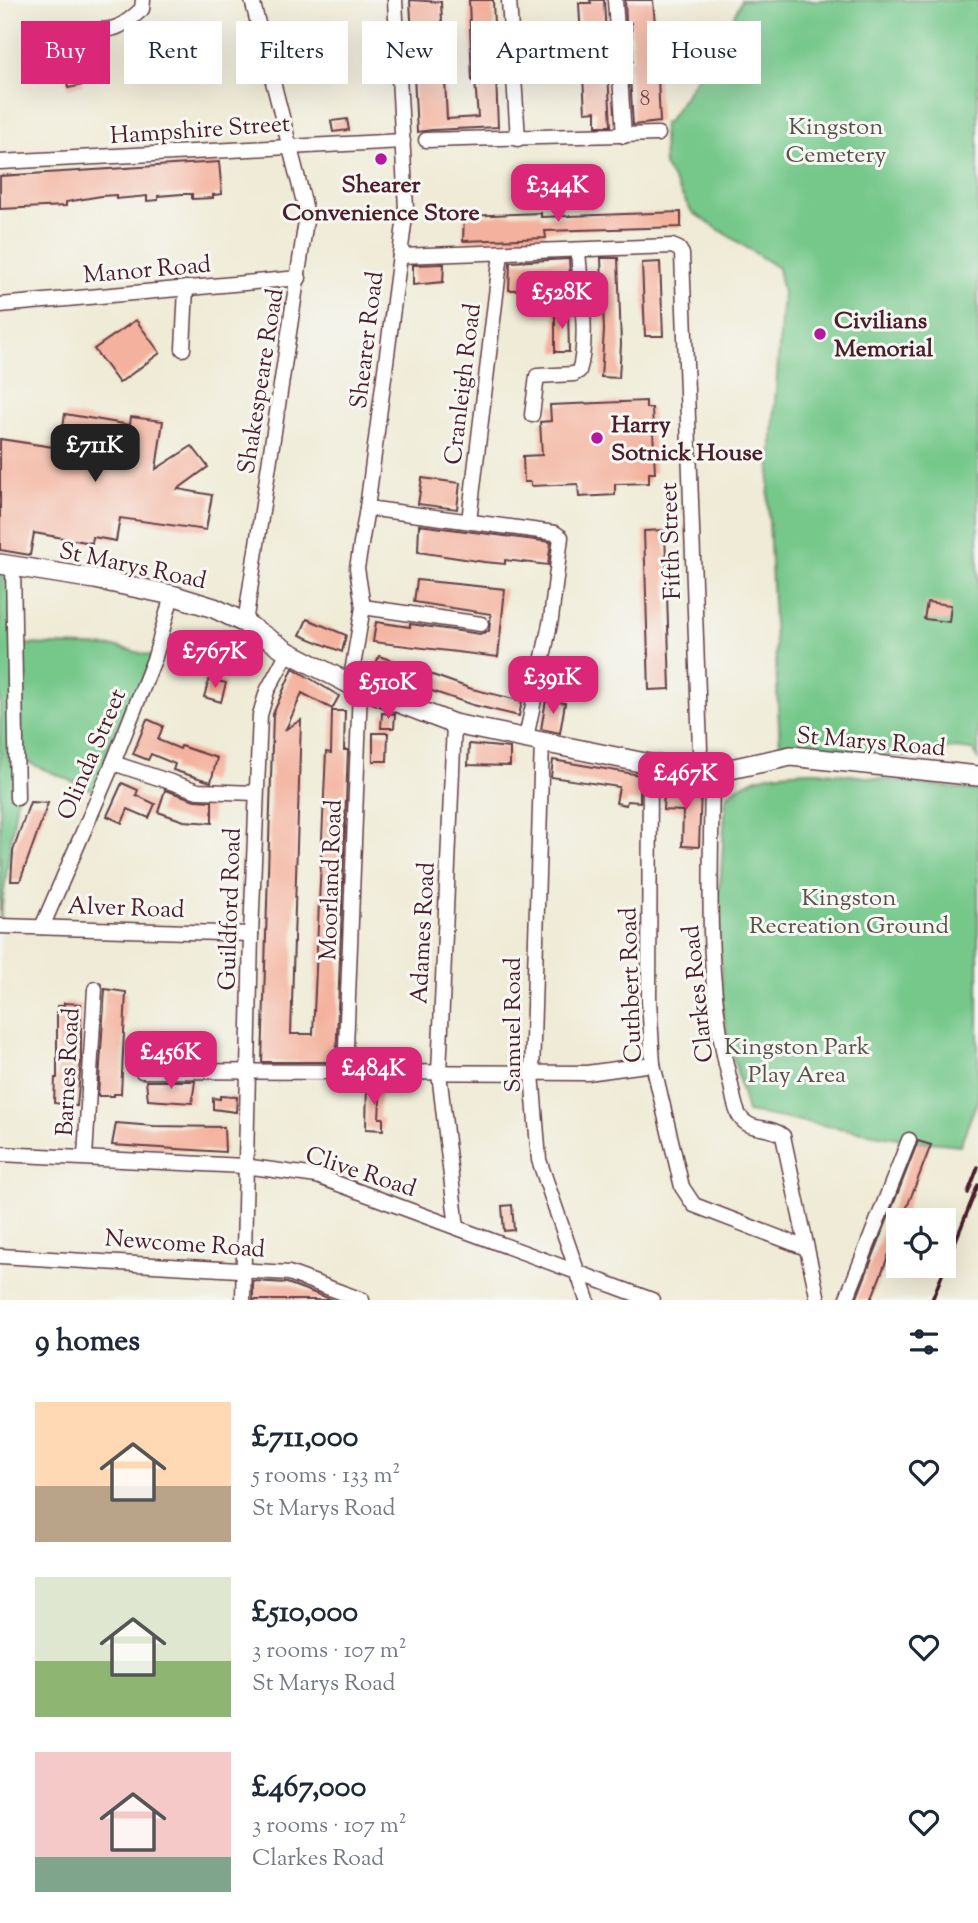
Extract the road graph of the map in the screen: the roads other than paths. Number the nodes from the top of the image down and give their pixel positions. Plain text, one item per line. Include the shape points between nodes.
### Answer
1 (143, 0) edge
2 (251, 0) edge
3 (395, 0) edge
4 (509, 0) edge
5 (615, 0) edge
6 (110, 30) edge
7 (658, 134) dead end
8 (624, 135) junction
9 (518, 138) junction
10 (426, 140) dead end
11 (403, 141) junction
12 (290, 146) junction
13 (0, 162) edge
14 (578, 250) junction
15 (501, 253) junction
16 (400, 256) junction
17 (299, 278) junction
18 (186, 288) junction
19 (0, 305) edge
20 (183, 349) dead end
21 (532, 415) dead end
22 (367, 508) junction
23 (468, 520) junction
24 (7, 565) edge
25 (172, 595) junction
26 (363, 607) junction
27 (245, 623) junction
28 (481, 624) dead end
29 (288, 652) junction
30 (355, 686) junction
31 (454, 724) junction
32 (534, 740) junction
33 (700, 749) dead end
34 (113, 764) junction
35 (650, 764) junction
36 (712, 773) junction
37 (978, 776) edge
38 (256, 793) junction
39 (18, 798) dead end
40 (0, 926) edge
41 (43, 927) junction
42 (251, 934) junction
43 (94, 989) dead end
44 (653, 1065) junction
45 (142, 1072) dead end
46 (248, 1072) junction
47 (345, 1073) junction
48 (439, 1073) junction
49 (531, 1073) junction
50 (909, 1140) dead end
51 (0, 1154) edge
52 (85, 1157) junction
53 (244, 1166) junction
54 (457, 1227) junction
55 (806, 1248) junction
56 (0, 1255) edge
57 (243, 1269) junction
58 (578, 1273) junction
59 (243, 1300) edge
60 (362, 1300) edge
61 (587, 1300) edge
62 (652, 1300) edge
63 (818, 1300) edge
64 (846, 1300) edge

1 - 6 street via 142,9 127,23
2 - 12 street, Shakespeare Road
3 - 11 street, Shearer Road
4 - 9 street
5 - 8 street
7 - 8 street
8 - 9 street
9 - 10 street
11 - 12 street, Hampshire Street
11 - 16 street, Shearer Road via 406,196
12 - 13 street, Hampshire Street
12 - 17 street, Shakespeare Road via 307,214
14 - 15 street
14 - 21 street via 581,365 574,374 537,376
14 - 33 street, Fifth Street via 671,246 682,254
15 - 16 street
15 - 23 street, Cranleigh Road
16 - 22 street, Shearer Road
17 - 18 street, Manor Road
17 - 27 street, Shakespeare Road
18 - 19 street, Manor Road
18 - 20 street
22 - 23 street
22 - 26 street, Shearer Road via 357,568
23 - 32 street, Samuel Road via 561,537
24 - 25 street, St Marys Road
24 - 39 street
25 - 27 street, St Marys Road
25 - 34 street, Olinda Street via 155,657
26 - 28 street
26 - 30 street, Shearer Road
27 - 29 street, St Marys Road
29 - 30 street, St Marys Road
29 - 38 street, Guildford Road via 260,715
30 - 31 street, St Marys Road
30 - 47 street, Moorland Road
31 - 32 street, St Marys Road
31 - 48 street, Adames Road
32 - 35 street, St Marys Road
32 - 49 street, Samuel Road
34 - 38 street via 198,791
34 - 41 street, Olinda Street
35 - 36 street, St Marys Road
35 - 44 street, Cuthbert Road
36 - 37 street, St Marys Road via 791,756
36 - 55 street, Clarkes Road via 711,949 724,1057 739,1116 747,1125 783,1136
38 - 42 street, Guildford Road
40 - 41 street, Alver Road
41 - 42 street, Alver Road
42 - 46 street, Guildford Road
43 - 52 street, Barnes Road
44 - 49 street via 587,1073
44 - 55 street, Cuthbert Road via 682,1187 694,1205
45 - 46 street
46 - 47 street
46 - 53 street, Guildford Road
47 - 48 street
48 - 49 street
48 - 54 street, Adames Road
49 - 58 street, Samuel Road via 539,1160
50 - 64 street
51 - 52 street, Clive Road
52 - 53 street, Clive Road
53 - 54 street, Clive Road via 317,1176
53 - 57 street, Guildford Road
54 - 58 street, Clive Road
55 - 63 street, Clarkes Road
56 - 57 street, Newcome Road
57 - 59 street, Guildford Road
57 - 60 street, Newcome Road via 289,1273
58 - 61 street, Samuel Road
58 - 62 street, Clive Road

